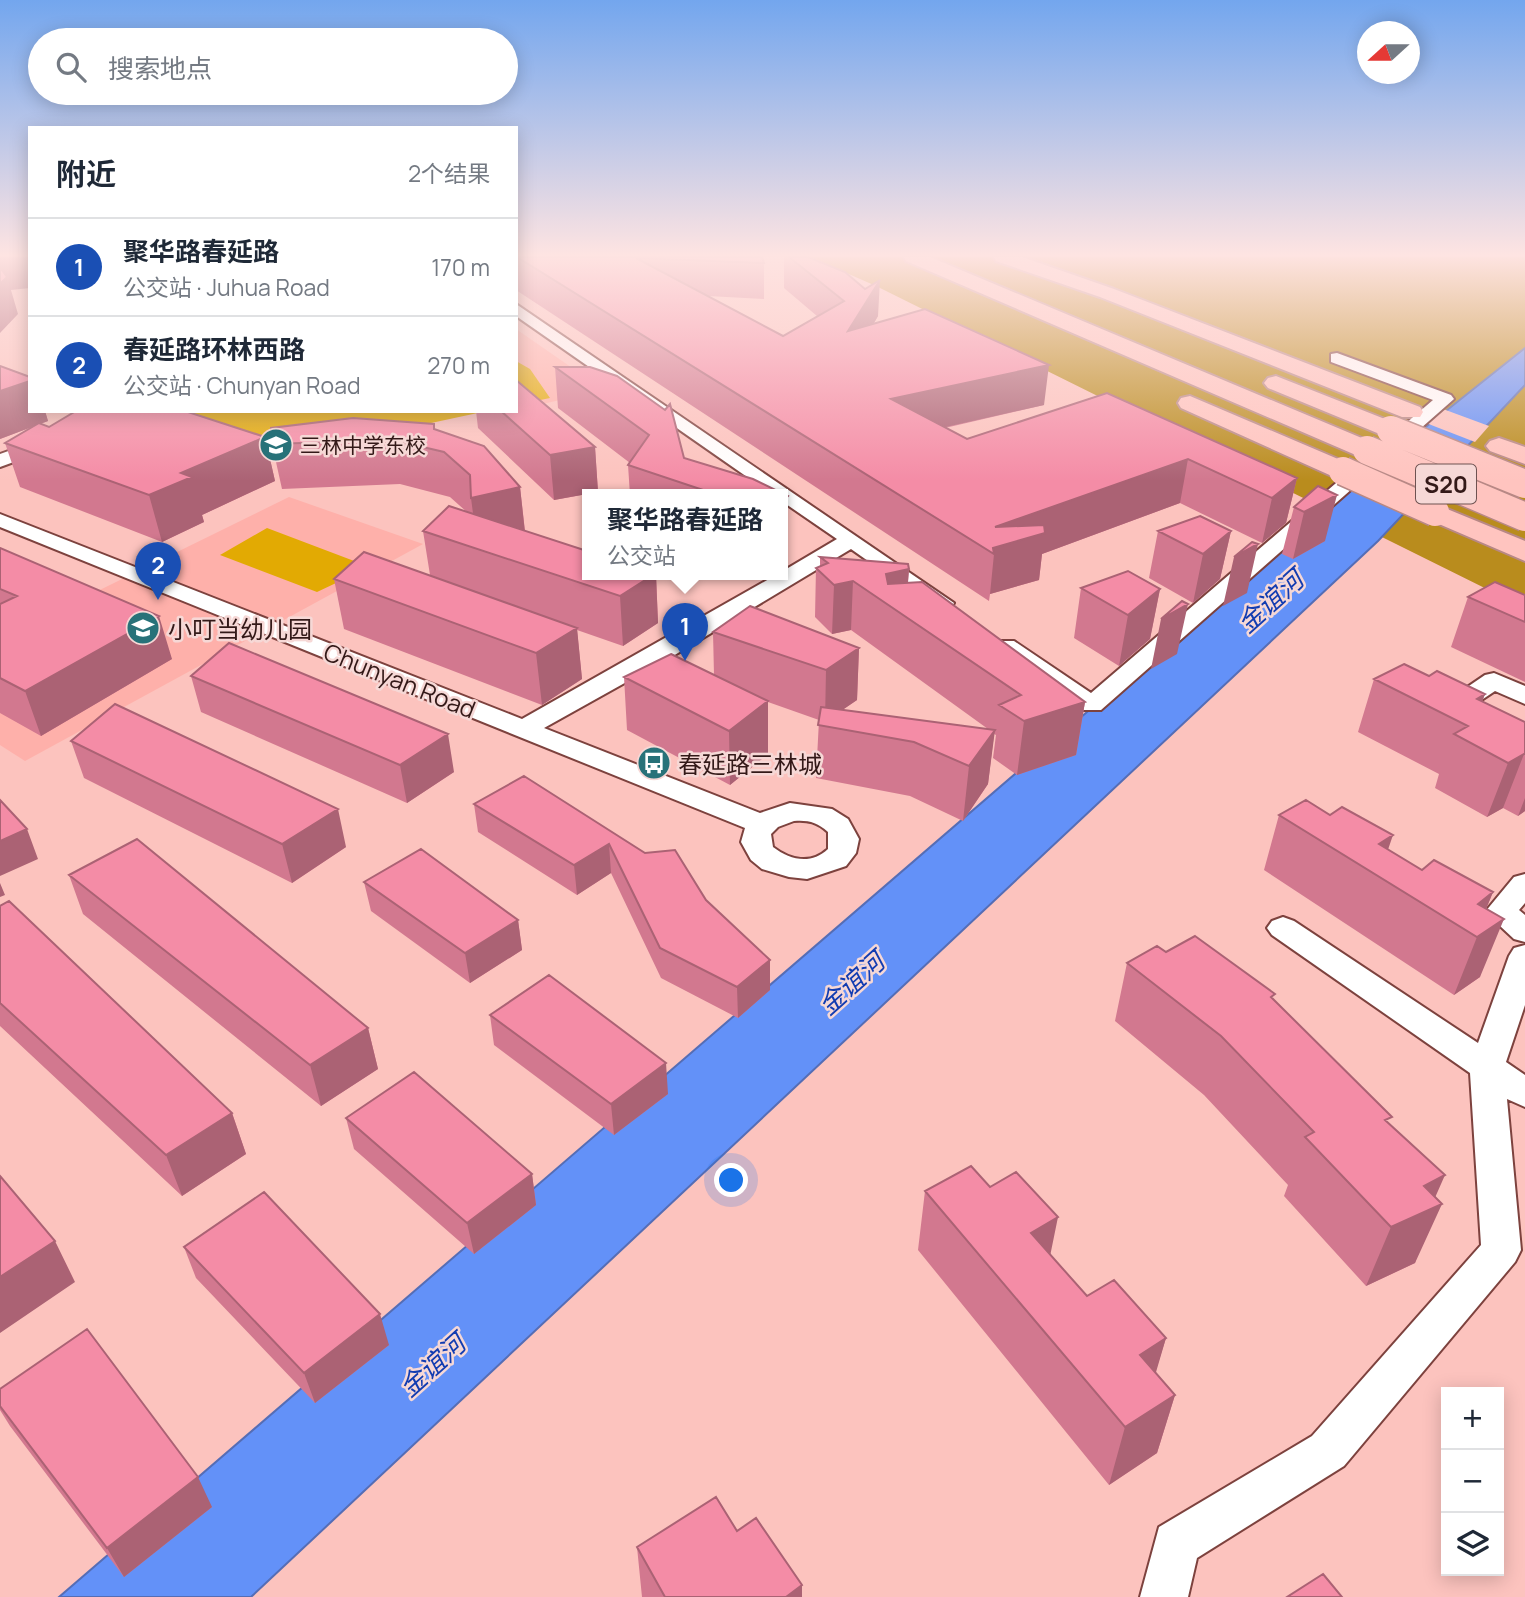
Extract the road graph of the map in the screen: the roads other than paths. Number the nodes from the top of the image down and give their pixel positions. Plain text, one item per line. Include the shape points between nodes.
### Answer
1 (549, 332) edge
2 (1045, 332) edge
3 (1087, 332) edge
4 (1156, 332) edge
5 (1205, 332) edge
6 (1078, 351) dead end
7 (1337, 358) dead end
8 (1165, 392) dead end
9 (1449, 427) dead end
10 (68, 435) edge
11 (1474, 436) dead end
12 (1525, 456) edge
13 (0, 461) edge
14 (1525, 484) edge
15 (777, 489) edge
16 (788, 497) edge
17 (1525, 517) edge
18 (0, 520) edge
19 (851, 540) junction
20 (1525, 552) edge
21 (788, 578) edge
22 (784, 580) edge
23 (966, 619) edge
24 (989, 634) edge
25 (1525, 696) edge
26 (523, 729) junction
27 (1461, 730) edge
28 (761, 824) dead end
29 (1525, 884) edge
30 (1283, 928) dead end
31 (1525, 931) edge
32 (1525, 956) edge
33 (1487, 1067) junction
34 (1525, 1093) edge
35 (1164, 1597) edge

1 - 15 street
2 - 6 highway
3 - 17 highway, S20, bridge
4 - 14 highway, S20, bridge
5 - 9 highway
7 - 24 street via 1445,398 1093,705
8 - 20 highway, bridge
10 - 13 street
11 - 12 highway
16 - 19 street
18 - 26 street, Chunyan Road
19 - 21 street
19 - 23 street
22 - 26 street
25 - 27 street via 1494,680 1440,718
26 - 28 street, Chunyan Road
29 - 31 street via 1500,912
30 - 33 street
32 - 33 street
33 - 34 street
33 - 35 street via 1501,1250 1328,1451 1176,1544

